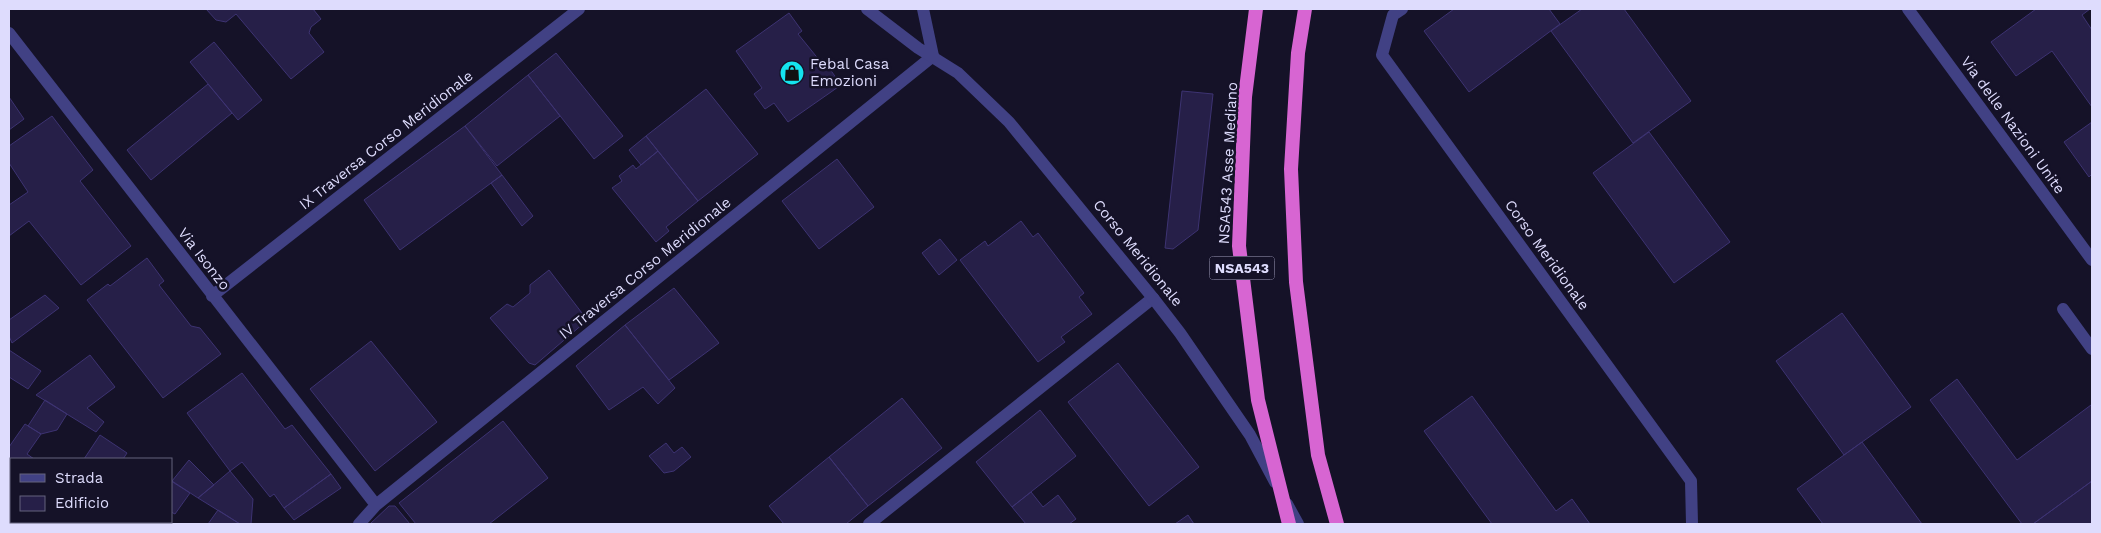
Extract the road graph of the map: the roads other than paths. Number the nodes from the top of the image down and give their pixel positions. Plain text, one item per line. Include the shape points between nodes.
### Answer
1 (579, 9) edge
2 (867, 9) edge
3 (924, 9) edge
4 (1256, 9) edge
5 (1305, 9) edge
6 (1402, 9) edge
7 (1908, 9) edge
8 (9, 33) edge
9 (933, 56) junction
10 (2092, 260) edge
11 (212, 296) junction
12 (1154, 298) junction
13 (2063, 309) dead end
14 (2092, 349) edge
15 (376, 504) junction
16 (359, 524) edge
17 (869, 524) edge
18 (1289, 524) edge
19 (1298, 524) edge
20 (1338, 524) edge
21 (1692, 524) edge

1 - 11 street, IX Traversa Corso Meridionale
2 - 9 street, Corso Meridionale
3 - 9 street
4 - 18 highway, NSA543 Asse Mediano / NSA543, bridge via 1245,97 1239,246 1258,400
5 - 20 highway, NSA543 via 1298,52 1291,169 1296,282 1318,455
6 - 21 street, Corso Meridionale via 1393,16 1382,55 1692,481
7 - 10 street, Via delle Nazioni Unite
8 - 11 street, Via Isonzo
9 - 12 street, Corso Meridionale via 958,74 1009,122
9 - 15 street, IV Traversa Corso Meridionale
11 - 15 street, Via Isonzo
12 - 17 street
12 - 19 street, Corso Meridionale via 1250,435
13 - 14 street
15 - 16 street, IV Traversa Corso Meridionale

